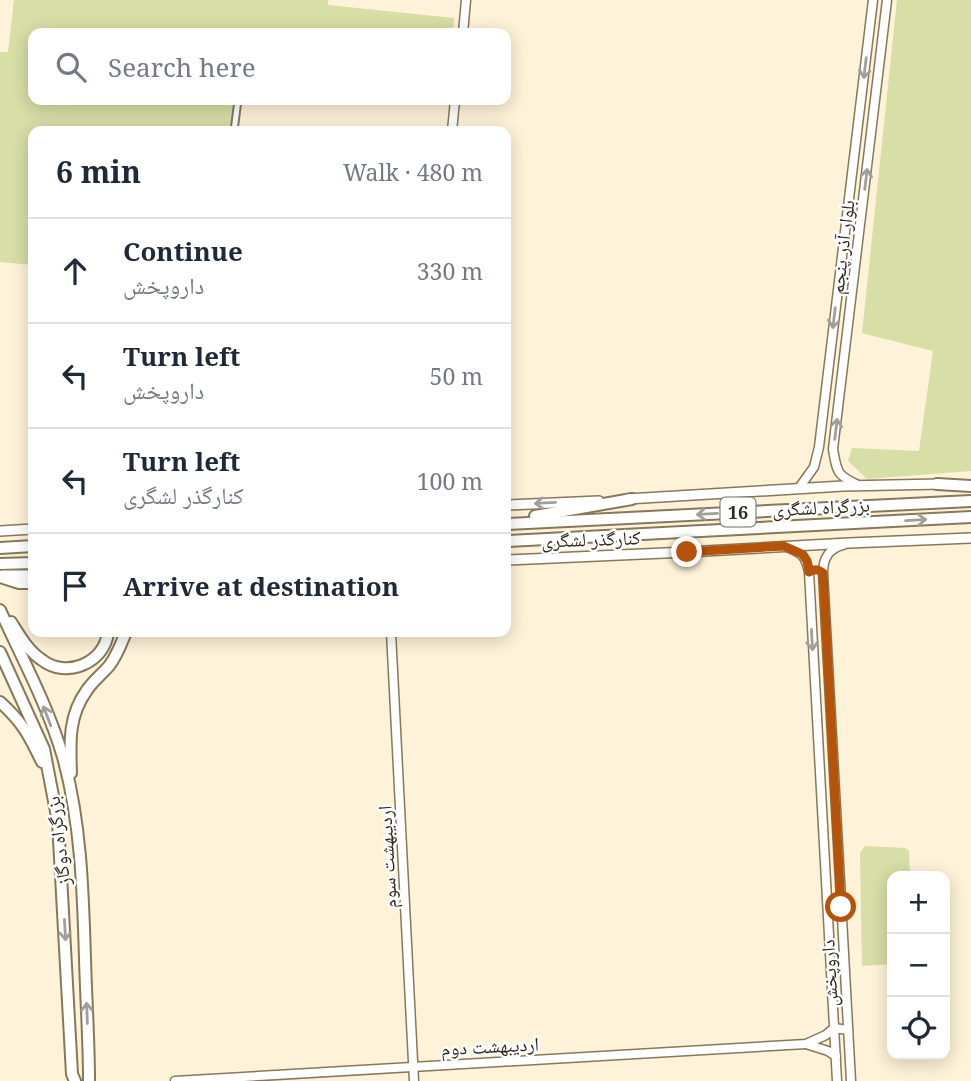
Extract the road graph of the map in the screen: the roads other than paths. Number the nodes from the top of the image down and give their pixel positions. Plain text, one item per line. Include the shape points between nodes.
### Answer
1 (466, 0) edge
2 (873, 0) edge
3 (887, 0) edge
4 (463, 28) edge
5 (237, 105) edge
6 (455, 105) edge
7 (235, 126) edge
8 (452, 126) edge
9 (937, 484) joint
10 (971, 484) edge
11 (858, 485) junction
12 (799, 488) junction
13 (632, 499) junction
14 (971, 501) edge
15 (511, 505) edge
16 (971, 517) edge
17 (511, 521) edge
18 (511, 522) edge
19 (28, 529) edge
20 (0, 531) edge
21 (971, 538) edge
22 (511, 541) edge
23 (849, 543) junction
24 (28, 546) edge
25 (784, 546) junction
26 (0, 548) edge
27 (511, 559) edge
28 (28, 562) edge
29 (0, 564) edge
30 (809, 572) junction
31 (823, 573) junction
32 (28, 575) edge
33 (0, 576) edge
34 (28, 583) edge
35 (0, 608) edge
36 (106, 637) edge
37 (123, 637) edge
38 (391, 637) edge
39 (0, 652) edge
40 (0, 702) edge
41 (51, 784) junction
42 (72, 797) junction
43 (834, 1028) junction
44 (848, 1030) junction
45 (806, 1044) junction
46 (836, 1056) junction
47 (413, 1067) junction
48 (75, 1081) edge
49 (89, 1081) edge
50 (175, 1081) edge
51 (414, 1081) edge
52 (837, 1081) edge
53 (850, 1081) edge

1 - 4 street
2 -> 12 street, بلوار آذر پنجم via 819,447 814,467
11 -> 3 street, بلوار آذر پنجم via 841,477 833,449
5 - 7 street
6 - 8 street
9 - 10 highway
9 - 11 main road, کنارگذر لشگری
11 - 12 main road, کنارگذر لشگری
12 - 13 main road, کنارگذر لشگری
13 -> 15 main road, کنارگذر لشگری
13 - 17 highway
14 -> 18 highway, بزرگراه لشگری / 16
22 -> 16 highway, بزرگراه لشگری / 16
19 - 20 main road
21 - 23 main road, کنارگذر لشگری
23 - 25 main road, کنارگذر لشگری
23 - 31 street via 829,552
24 - 26 highway
25 - 27 main road, کنارگذر لشگری
25 - 30 street via 802,554
28 - 29 highway
30 - 31 street
30 -> 43 street, داروپخش
31 - 44 street, داروپخش
32 - 33 main road
33 - 34 highway
35 - 36 highway via 30,650 59,668 76,668 92,661
42 -> 35 highway, بزرگراه دوگاز via 62,755
37 - 42 highway via 110,665 76,711 70,734
38 - 47 street, اردیبهشت سوم
39 - 41 highway, بزرگراه دوگاز via 44,750
40 - 41 highway via 30,736
41 -> 48 highway, بزرگراه دوگاز via 58,822
49 -> 42 highway, بزرگراه دوگاز via 82,890
43 - 44 street
43 - 45 street, اردیبهشت دوم
43 - 46 street, داروپخش
44 - 53 street, داروپخش
45 - 46 street, اردیبهشت دوم
45 - 47 street, اردیبهشت دوم
46 - 52 street, داروپخش
47 - 50 street, اردیبهشت دوم
47 - 51 street, اردیبهشت سوم

